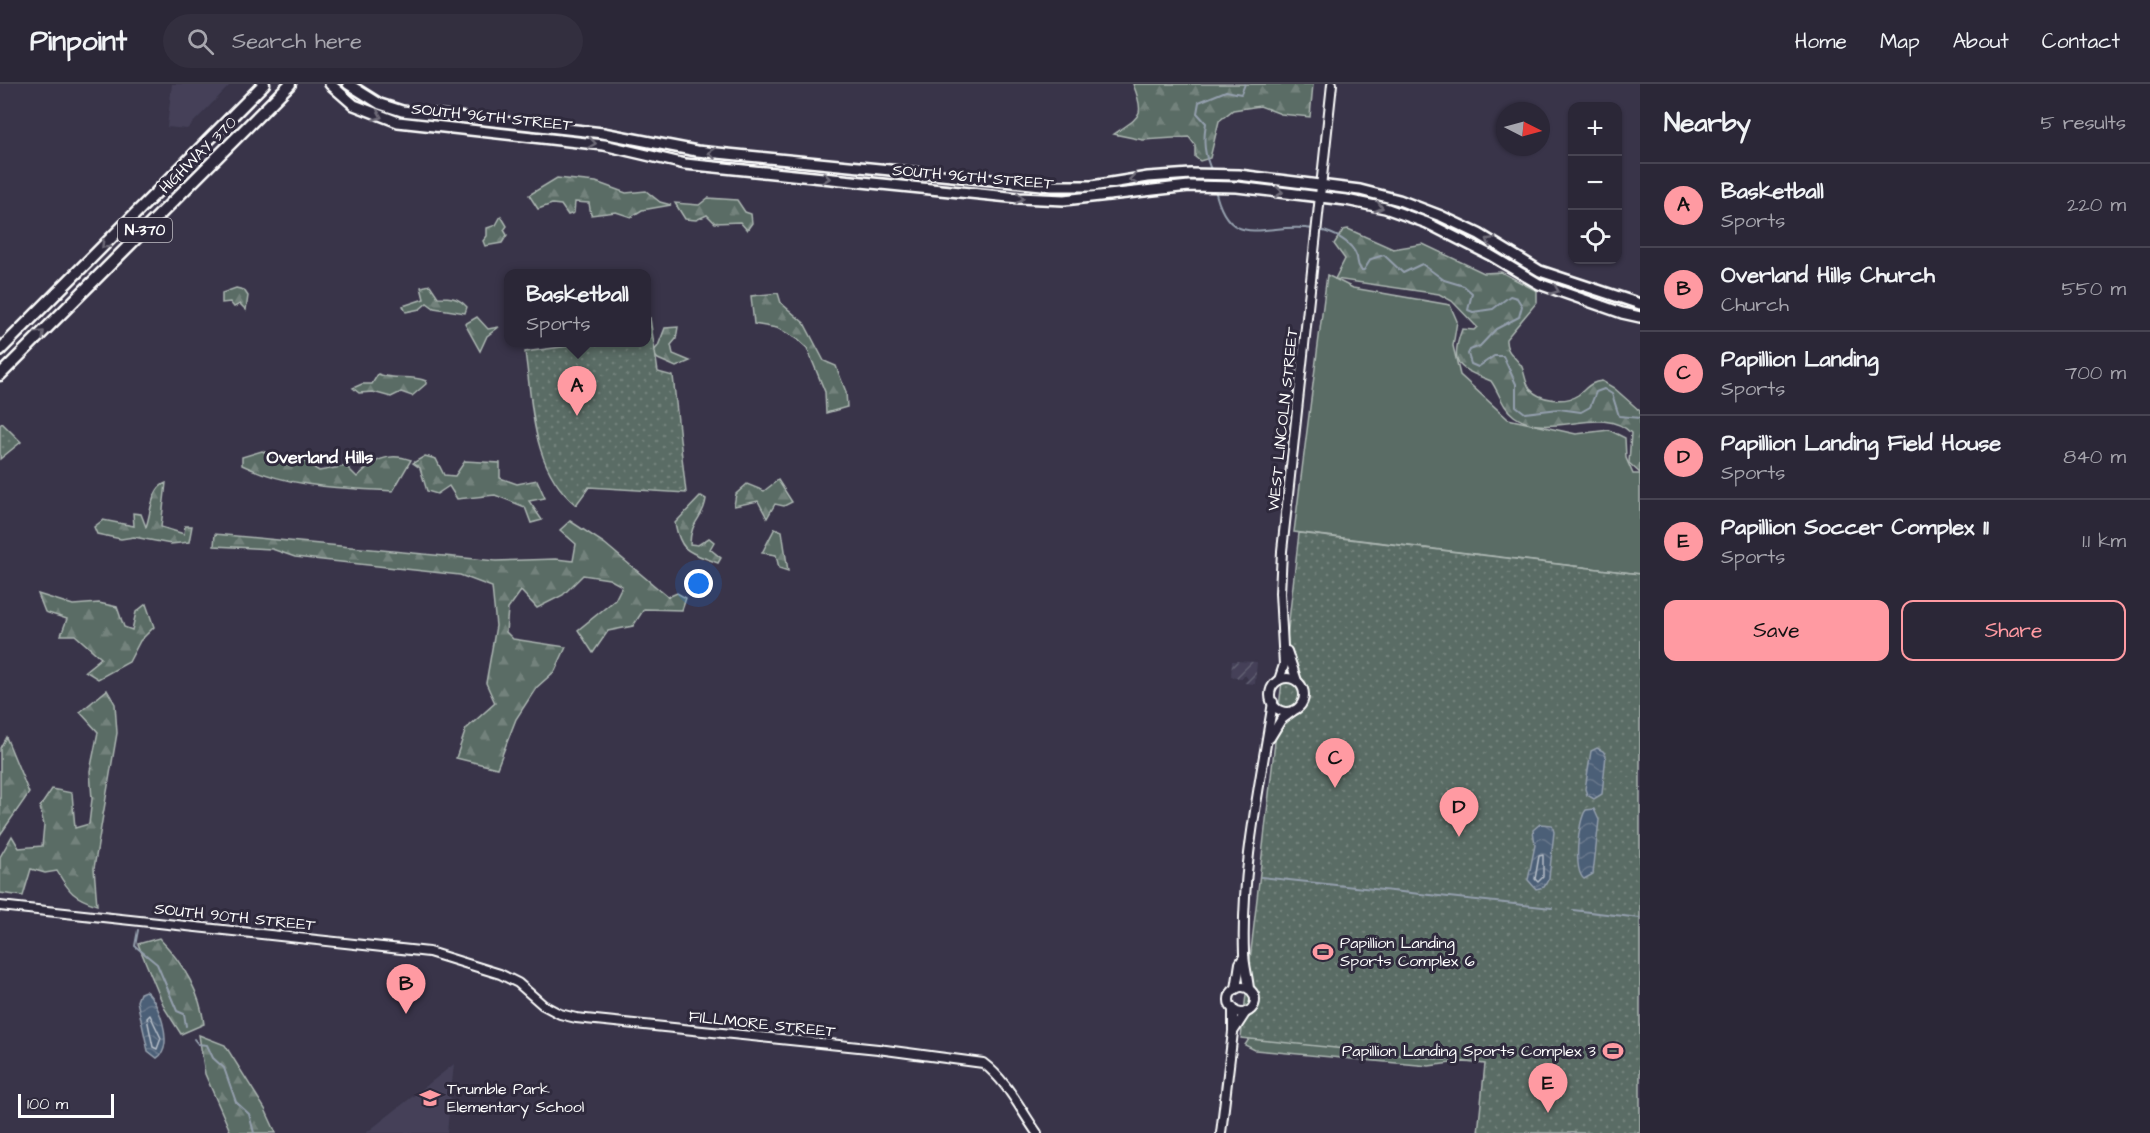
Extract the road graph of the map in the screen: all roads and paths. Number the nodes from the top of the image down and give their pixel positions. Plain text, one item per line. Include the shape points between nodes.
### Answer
1 (264, 84) edge
2 (290, 84) edge
3 (330, 84) edge
4 (348, 84) edge
5 (1332, 84) edge
6 (1322, 185) junction
7 (1321, 197) junction
8 (1640, 304) edge
9 (1640, 317) edge
10 (0, 350) edge
11 (0, 375) edge
12 (1284, 644) junction
13 (1279, 680) junction
14 (1297, 681) junction
15 (1272, 702) junction
16 (1293, 711) junction
17 (1267, 742) junction
18 (0, 906) edge
19 (1244, 957) junction
20 (465, 962) joint
21 (1236, 989) junction
22 (1249, 989) junction
23 (1233, 1008) junction
24 (1246, 1012) junction
25 (1233, 1032) junction
26 (1037, 1133) edge
27 (1221, 1133) edge

1 -> 10 highway, HIGHWAY 370 / N-370
11 -> 2 highway, HIGHWAY 370 / N-370
3 -> 7 main road, SOUTH 96TH STREET via 354,105 398,122 604,145 685,164 1019,198 1064,200 1189,186
6 -> 4 main road, SOUTH 96TH STREET via 1191,174 1092,186 1052,186 697,151 603,133 402,111 380,104
5 - 6 street, WEST LINCOLN STREET
6 - 7 street, WEST LINCOLN STREET
8 -> 6 main road, SOUTH 96TH STREET via 1540,271 1479,234 1421,208 1369,192
7 -> 9 main road, SOUTH 96TH STREET via 1406,215 1443,230 1539,284
7 - 12 street, WEST LINCOLN STREET via 1280,572
12 - 13 street, WEST LINCOLN STREET
12 - 14 street, WEST LINCOLN STREET
13 - 14 street
13 - 15 street via 1271,690
14 - 16 street via 1304,695
15 - 16 street via 1281,710
15 - 17 street
16 - 17 street via 1281,720
17 - 19 street via 1257,790
18 - 20 street, SOUTH 90TH STREET via 429,952
19 - 21 street
19 - 22 street
20 - 26 street, FILLMORE STREET via 518,983 543,1005 576,1018 983,1063 1006,1086
21 - 22 street
21 - 23 street via 1230,998
22 - 24 street via 1255,1001
23 - 24 street
23 - 25 street
24 - 25 street
25 - 27 street

